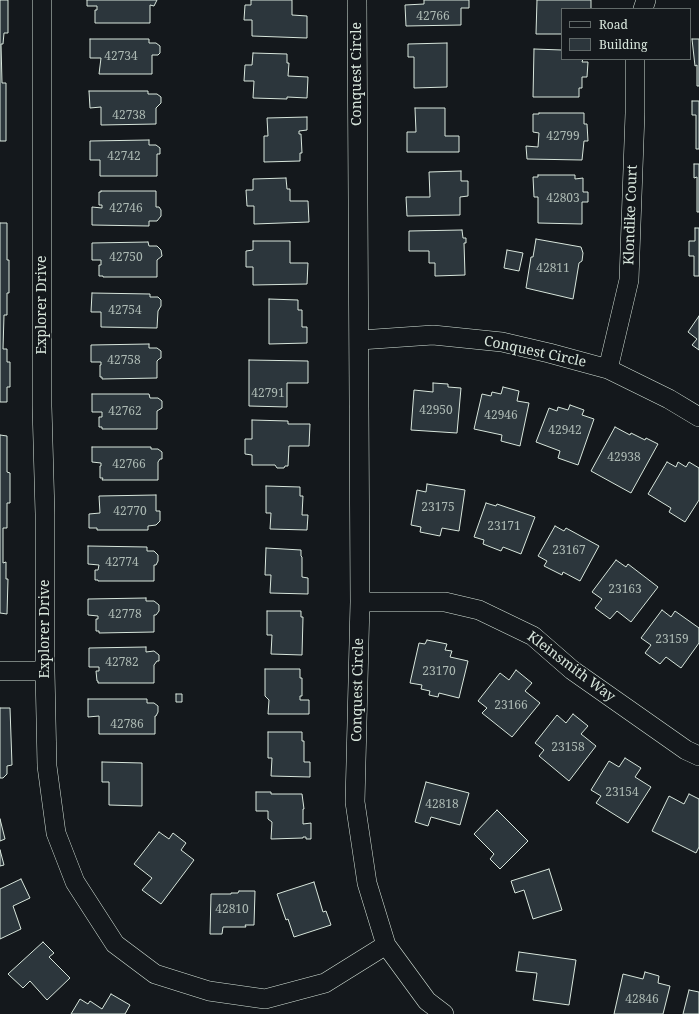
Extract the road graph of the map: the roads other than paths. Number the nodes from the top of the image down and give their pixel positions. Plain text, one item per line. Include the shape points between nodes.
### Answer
1 (42, 0) edge
2 (357, 0) edge
3 (635, 60) edge
4 (360, 340) junction
5 (608, 369) junction
6 (699, 417) edge
7 (360, 602) junction
8 (45, 671) junction
9 (0, 672) edge
10 (699, 756) edge
11 (386, 945) junction
12 (444, 1014) edge

1 - 8 street, Explorer Drive
2 - 4 street, Conquest Circle
3 - 5 street, Klondike Court via 629,280
4 - 5 street, Conquest Circle via 432,335 502,342
4 - 7 street, Conquest Circle
5 - 6 street, Conquest Circle
7 - 10 street, Kleinsmith Way via 445,602 479,610 533,636 572,670 686,750
7 - 11 street, Conquest Circle via 356,802 367,883
8 - 9 street
8 - 11 street, Explorer Drive via 47,766 56,833 75,882 115,944 155,974 209,992 265,999 324,983
11 - 12 street, Conquest Circle via 427,1001

